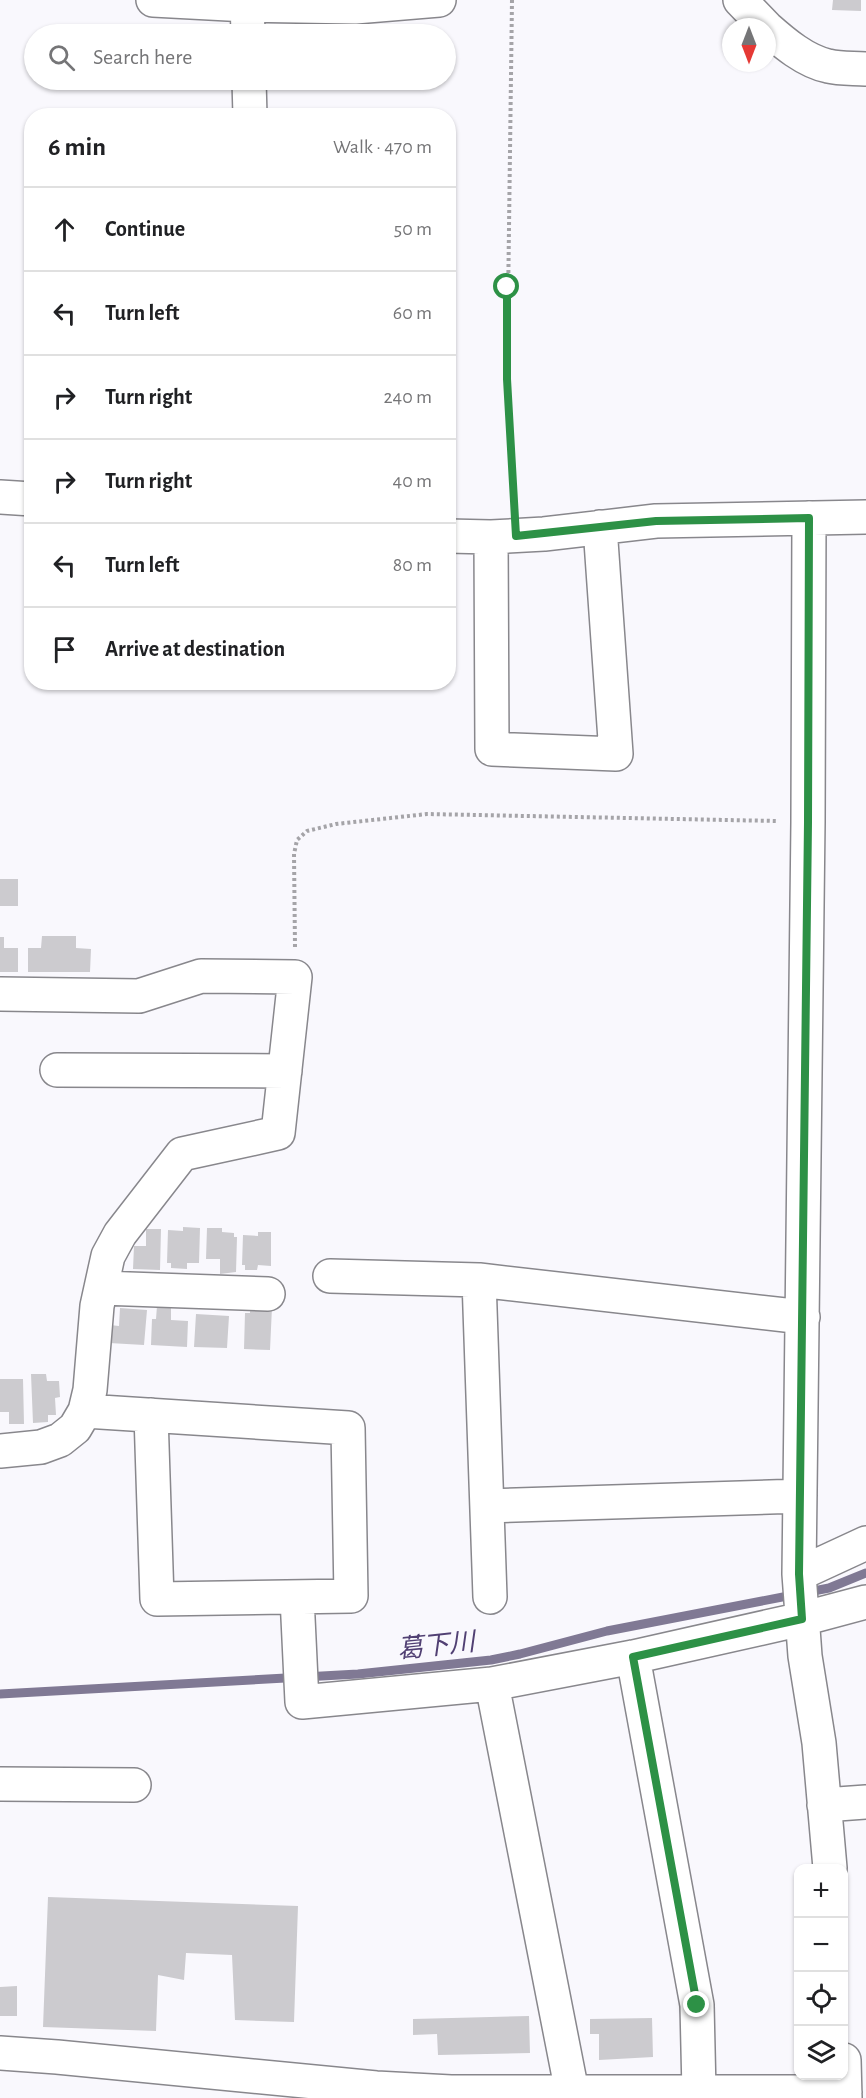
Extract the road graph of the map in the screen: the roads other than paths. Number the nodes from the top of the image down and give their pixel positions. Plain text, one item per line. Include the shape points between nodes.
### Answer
1 (153, 0) edge
2 (440, 0) edge
3 (740, 0) edge
4 (247, 13) edge
5 (757, 18) edge
6 (776, 36) edge
7 (866, 69) edge
8 (249, 90) edge
9 (250, 108) edge
10 (0, 497) edge
11 (24, 498) edge
12 (866, 517) edge
13 (809, 518) junction
14 (600, 527) junction
15 (456, 536) edge
16 (504, 536) junction
17 (0, 994) edge
18 (57, 1070) dead end
19 (285, 1071) junction
20 (330, 1276) dead end
21 (479, 1280) junction
22 (101, 1288) junction
23 (268, 1294) dead end
24 (803, 1317) junction
25 (85, 1411) junction
26 (152, 1415) junction
27 (0, 1451) edge
28 (800, 1496) junction
29 (487, 1506) junction
30 (866, 1543) edge
31 (799, 1574) junction
32 (297, 1597) junction
33 (490, 1597) dead end
34 (866, 1602) edge
35 (802, 1619) junction
36 (633, 1657) junction
37 (492, 1684) junction
38 (0, 1784) edge
39 (134, 1785) dead end
40 (866, 1802) edge
41 (824, 1805) junction
42 (830, 1864) edge
43 (0, 2053) edge
44 (844, 2080) edge
45 (572, 2092) junction
46 (699, 2092) junction
47 (845, 2095) edge

1 - 4 street
2 - 4 street
3 - 5 street
6 - 7 street via 827,66
8 - 9 street
10 - 11 street
12 - 13 street
13 - 14 street via 666,520
13 - 24 street
14 - 16 street
14 - 16 street via 616,754 492,749
15 - 16 street
17 - 19 street via 139,996 201,976 295,976
18 - 19 street
19 - 22 street via 278,1133 183,1154 120,1234 108,1256
20 - 21 street
21 - 24 street
21 - 29 street
22 - 23 street
22 - 25 street
24 - 28 street
25 - 26 street
25 - 27 street via 75,1428 60,1440 41,1447
26 - 32 street via 157,1599
26 - 32 street via 348,1428 351,1596
28 - 29 street
28 - 31 street
29 - 33 street
30 - 31 street
31 - 35 street
32 - 37 street via 302,1702
34 - 35 street
35 - 36 street
35 - 41 street
36 - 37 street
36 - 46 street via 697,2005
37 - 45 street
38 - 39 street
40 - 41 street
41 - 42 street
43 - 45 street via 376,2088
44 - 47 street
45 - 46 street
46 - 47 street

